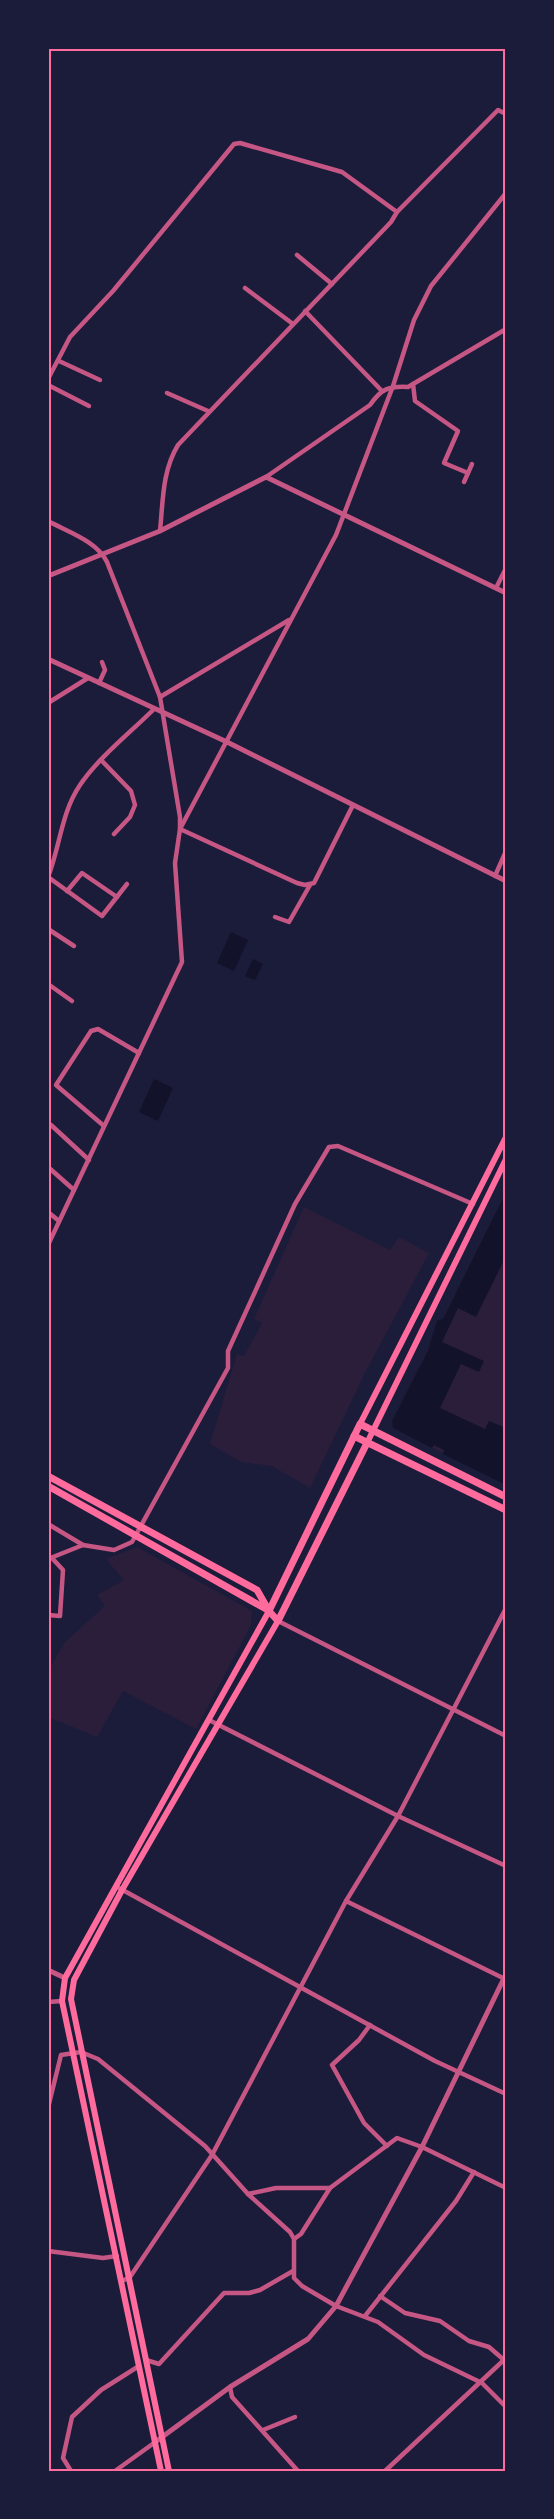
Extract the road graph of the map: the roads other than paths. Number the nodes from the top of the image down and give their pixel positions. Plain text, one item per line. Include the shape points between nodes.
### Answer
1 (506, 114) edge
2 (506, 193) edge
3 (397, 212) junction
4 (297, 255) dead end
5 (332, 284) junction
6 (245, 288) dead end
7 (305, 312) junction
8 (293, 324) junction
9 (506, 329) edge
10 (59, 361) junction
11 (48, 379) edge
12 (100, 380) dead end
13 (414, 384) junction
14 (48, 385) edge
15 (393, 386) junction
16 (381, 390) junction
17 (167, 393) dead end
18 (89, 406) dead end
19 (208, 411) junction
20 (472, 464) dead end
21 (468, 473) junction
22 (266, 477) junction
23 (464, 482) dead end
24 (345, 514) junction
25 (48, 521) edge
26 (160, 531) junction
27 (102, 554) junction
28 (506, 568) edge
29 (48, 576) edge
30 (496, 588) junction
31 (506, 592) edge
32 (291, 619) junction
33 (48, 658) edge
34 (102, 662) dead end
35 (88, 678) junction
36 (99, 683) junction
37 (160, 697) junction
38 (48, 703) edge
39 (154, 709) junction
40 (163, 713) junction
41 (227, 742) junction
42 (102, 760) junction
43 (353, 805) junction
44 (180, 829) junction
45 (114, 834) dead end
46 (506, 851) edge
47 (495, 876) junction
48 (48, 877) edge
49 (506, 881) edge
50 (127, 885) dead end
51 (310, 885) junction
52 (67, 891) junction
53 (117, 897) junction
54 (275, 917) dead end
55 (48, 929) edge
56 (74, 946) dead end
57 (48, 984) edge
58 (72, 1001) dead end
59 (139, 1053) junction
60 (51, 1125) dead end
61 (104, 1126) junction
62 (506, 1137) edge
63 (506, 1159) edge
64 (89, 1160) junction
65 (48, 1167) edge
66 (74, 1190) junction
67 (473, 1204) junction
68 (48, 1212) edge
69 (59, 1221) junction
70 (48, 1245) edge
71 (360, 1424) junction
72 (373, 1431) junction
73 (354, 1436) junction
74 (367, 1443) junction
75 (48, 1476) edge
76 (48, 1486) edge
77 (506, 1497) edge
78 (506, 1510) edge
79 (48, 1524) edge
80 (140, 1528) junction
81 (135, 1535) junction
82 (83, 1545) junction
83 (50, 1558) edge
84 (506, 1608) edge
85 (268, 1611) junction
86 (48, 1615) edge
87 (278, 1621) junction
88 (452, 1710) junction
89 (208, 1720) junction
90 (216, 1726) junction
91 (506, 1736) edge
92 (398, 1816) junction
93 (506, 1866) edge
94 (119, 1888) junction
95 (346, 1901) junction
96 (48, 1970) edge
97 (505, 1977) edge
98 (65, 1978) junction
99 (299, 1987) junction
100 (62, 2001) junction
101 (48, 2002) edge
102 (370, 2025) junction
103 (81, 2052) junction
104 (72, 2053) junction
105 (459, 2072) junction
106 (506, 2094) edge
107 (48, 2108) edge
108 (387, 2146) junction
109 (422, 2147) junction
110 (212, 2155) junction
111 (474, 2172) junction
112 (506, 2187) edge
113 (330, 2188) junction
114 (248, 2194) junction
115 (294, 2239) junction
116 (48, 2251) edge
117 (117, 2256) junction
118 (293, 2271) junction
119 (130, 2277) junction
120 (122, 2281) junction
121 (380, 2296) junction
122 (336, 2306) junction
123 (365, 2316) junction
124 (505, 2359) edge
125 (146, 2360) junction
126 (139, 2366) junction
127 (482, 2383) junction
128 (230, 2387) junction
129 (506, 2407) edge
130 (295, 2417) dead end
131 (263, 2430) junction
132 (162, 2436) junction
133 (154, 2443) junction
134 (71, 2471) edge
135 (115, 2471) edge
136 (161, 2471) edge
137 (169, 2471) edge
138 (298, 2471) edge
139 (385, 2471) edge

1 - 3 street via 498,110
2 - 15 street via 430,286 414,320
3 - 5 street
3 - 10 street via 342,172 234,144 70,337
4 - 5 street
5 - 7 street
6 - 8 street
7 - 8 street
7 - 16 street
8 - 19 street
9 - 13 street
10 - 11 street
10 - 12 street
13 - 15 street
13 - 21 street via 414,402 458,432 444,463
14 - 18 street
15 - 16 street
15 - 24 street
16 - 22 street via 370,405
17 - 19 street
19 - 26 street via 170,458
20 - 21 street
21 - 23 street
22 - 24 street
22 - 26 street
24 - 30 street
24 - 32 street
25 - 27 street via 85,540
26 - 27 street
27 - 29 street
27 - 37 street
28 - 30 street
30 - 31 street
32 - 37 street
32 - 41 street
33 - 35 street
34 - 36 street via 105,670
35 - 36 street
35 - 38 street
36 - 39 street
37 - 40 street
39 - 40 street
39 - 42 street
40 - 41 street
40 - 44 street
41 - 43 street
41 - 44 street
42 - 45 street via 131,791 135,805
42 - 48 street via 79,786 62,823 58,853
43 - 47 street
43 - 51 street
44 - 51 street via 297,883
44 - 59 street via 175,863 182,962
46 - 47 street
47 - 49 street
48 - 52 street
50 - 53 street
51 - 54 street via 289,922
52 - 53 street via 82,873
52 - 53 street via 102,916
55 - 56 street
57 - 58 street
59 - 61 street
59 - 61 street via 98,1029 92,1031 56,1085
60 - 64 street
61 - 64 street
62 - 67 main road
63 - 72 main road
64 - 66 street
65 - 66 street
66 - 69 street
67 - 71 main road
67 - 80 street via 338,1146 329,1147 295,1204 228,1351 228,1368
68 - 69 street
69 - 70 street
71 - 72 main road
71 - 73 main road
72 - 74 main road
72 - 77 main road
73 - 74 main road
73 - 85 main road
74 - 78 main road
74 - 87 main road
75 - 80 main road
76 - 81 main road
79 - 82 street
80 - 81 street
80 - 85 main road via 257,1590
81 - 82 street via 132,1542 114,1550
81 - 85 main road
82 - 83 street
83 - 86 street via 63,1570 60,1616
84 - 88 street
85 - 87 main road
85 - 89 main road
87 - 88 street
87 - 90 main road
88 - 91 street
88 - 92 street
89 - 90 street
89 - 94 main road
90 - 92 street
90 - 94 main road
92 - 93 street
92 - 95 street
94 - 98 main road
94 - 99 street
94 - 103 main road via 74,1980 71,1999
95 - 97 street
95 - 99 street
96 - 98 street
97 - 105 street
98 - 100 main road
99 - 102 street
99 - 110 street
100 - 101 street
100 - 104 main road
102 - 105 street
102 - 108 street via 332,2065 364,2123
103 - 104 street
103 - 110 street via 125,2079
103 - 119 main road
104 - 107 street via 61,2055
104 - 117 main road
105 - 106 street
105 - 109 street
108 - 109 street via 397,2138
108 - 113 street
109 - 111 street
109 - 122 street
110 - 114 street
110 - 119 street
111 - 112 street
111 - 121 street via 456,2201
113 - 114 street via 276,2188
113 - 115 street
114 - 115 street
115 - 118 street
116 - 117 street via 103,2258
117 - 120 main road
118 - 122 street via 302,2286
118 - 125 street via 260,2290 224,2293 159,2364
119 - 120 street
119 - 125 main road
120 - 126 main road
121 - 123 street
121 - 124 street via 405,2313 440,2321
122 - 123 street
122 - 128 street via 308,2339
123 - 127 street via 424,2355
124 - 127 street
125 - 132 main road
126 - 133 main road
126 - 134 street via 101,2390 72,2417 63,2458
127 - 129 street
127 - 139 street
128 - 131 street via 232,2397
128 - 132 street
130 - 131 street
131 - 138 street
132 - 133 street
132 - 137 main road
133 - 135 street
133 - 136 main road

